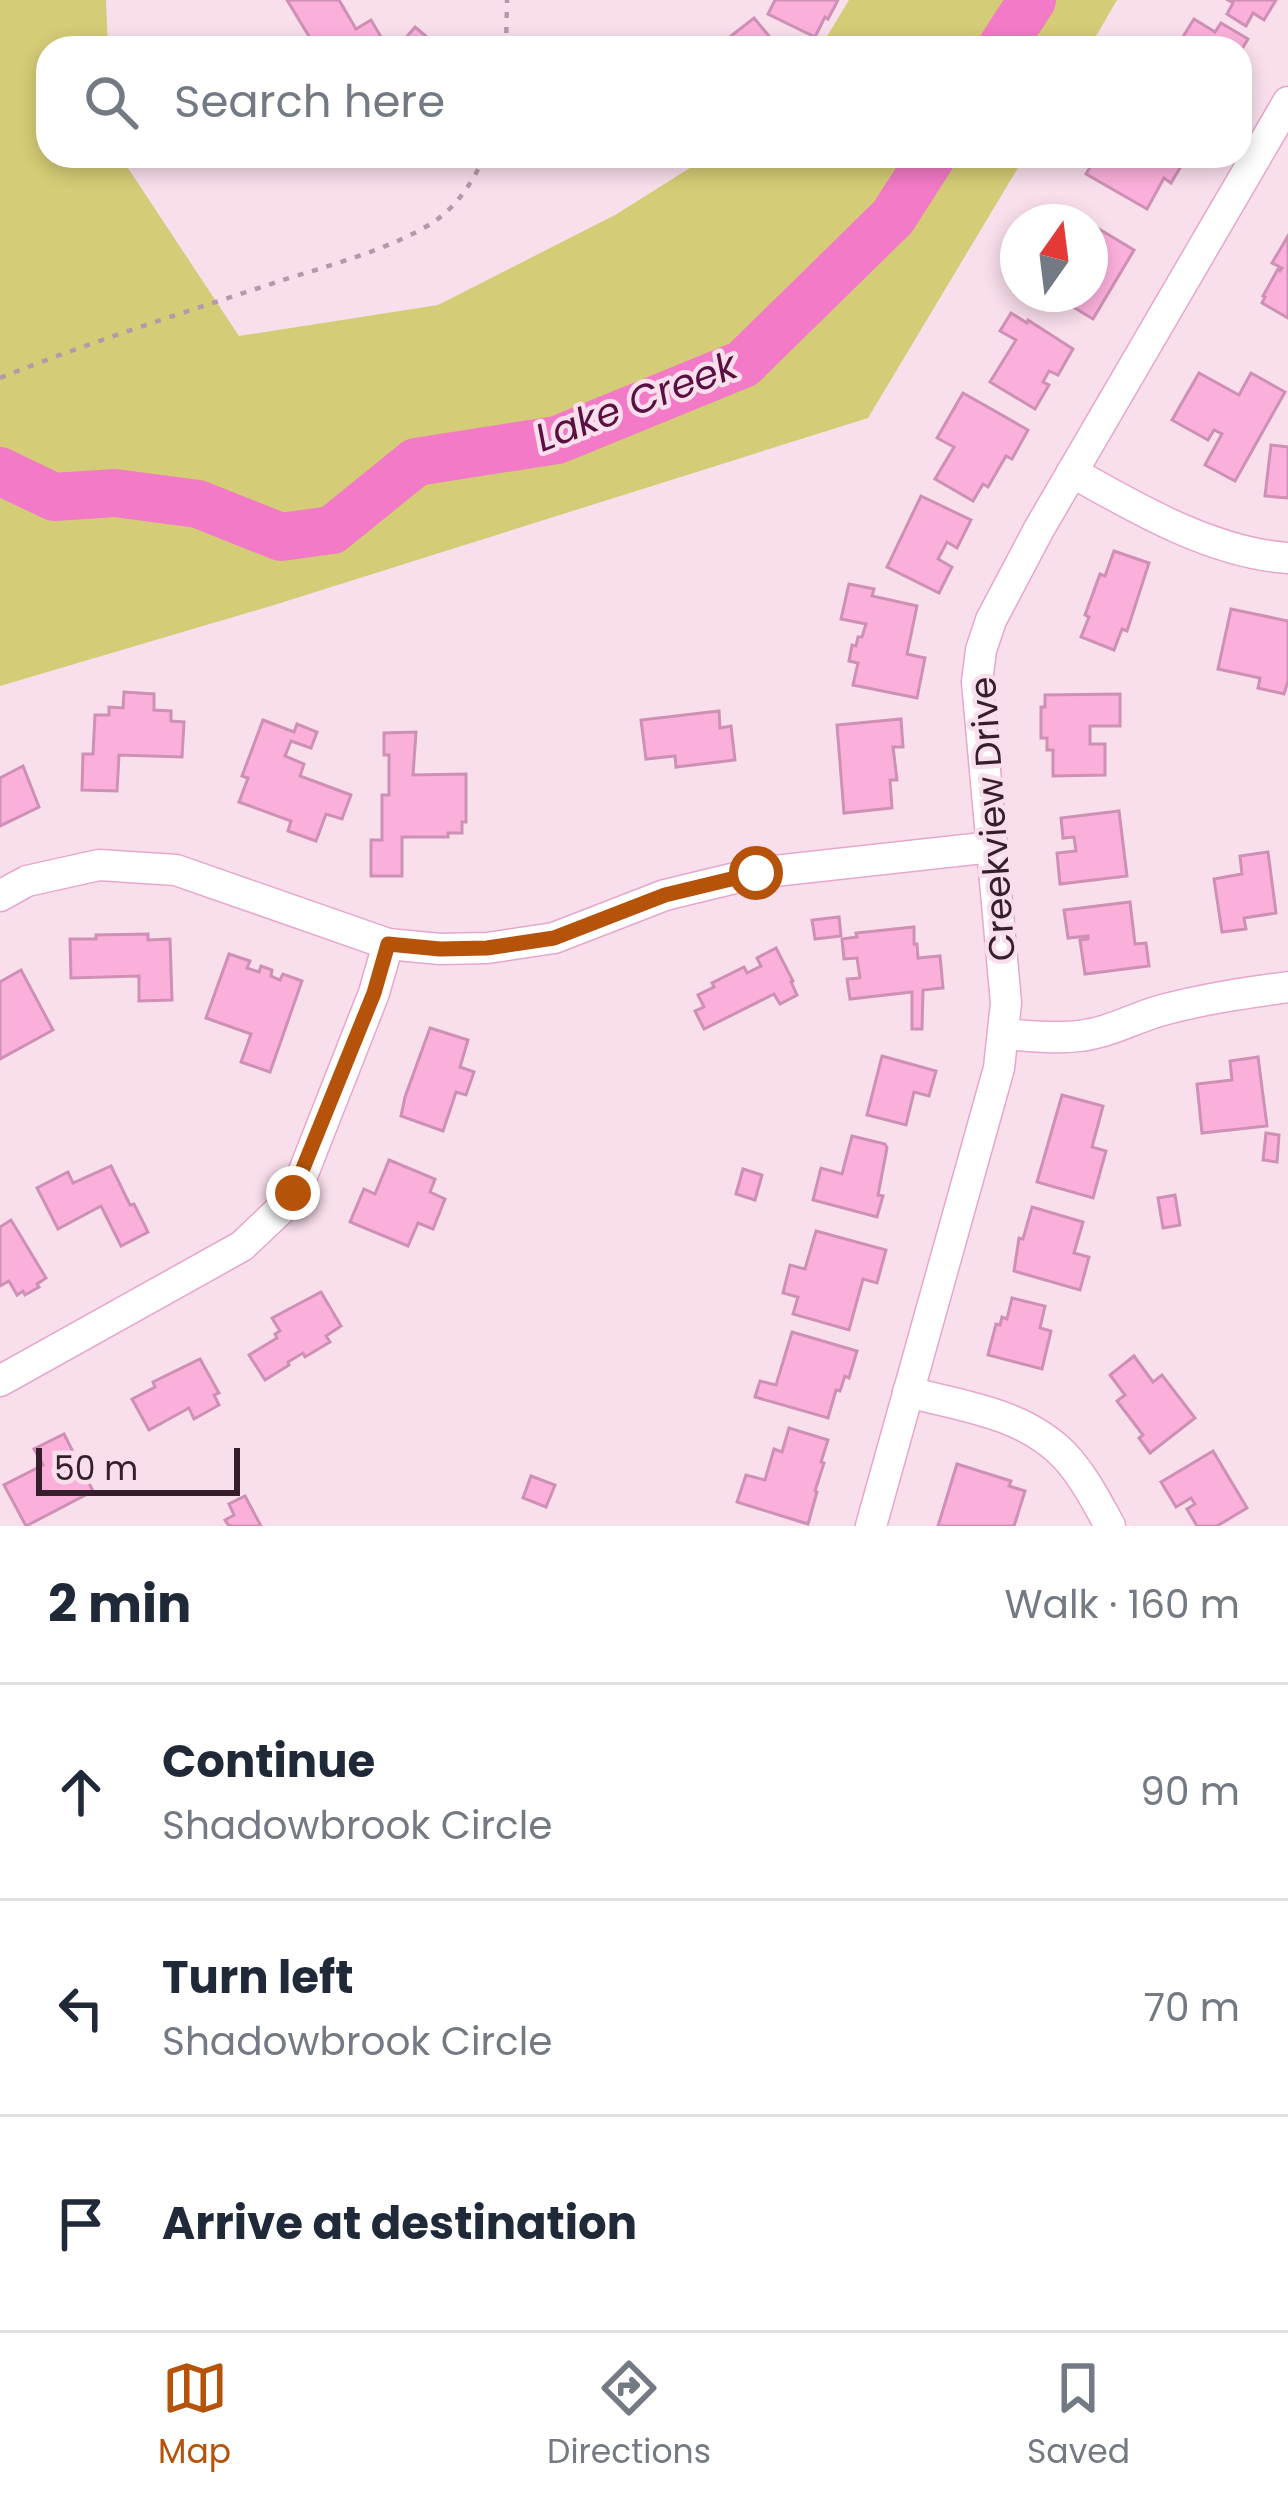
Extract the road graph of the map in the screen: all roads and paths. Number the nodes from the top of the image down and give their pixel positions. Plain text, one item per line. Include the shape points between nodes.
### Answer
1 (508, 0) edge
2 (506, 36) edge
3 (1288, 102) edge
4 (1252, 164) edge
5 (479, 168) edge
6 (1249, 168) edge
7 (0, 378) edge
8 (1072, 472) junction
9 (1288, 558) edge
10 (992, 847) junction
11 (0, 896) edge
12 (388, 944) junction
13 (1288, 987) edge
14 (1005, 1034) junction
15 (0, 1381) edge
16 (908, 1392) junction
17 (871, 1526) edge
18 (1110, 1526) edge

1 - 2 path
3 - 4 street, Creekview Drive
5 - 7 path via 448,211 402,238
6 - 8 street, Creekview Drive
8 - 9 street via 1224,546
8 - 10 street, Creekview Drive via 981,650
10 - 12 street via 756,873 665,895 554,938 487,948
10 - 14 street, Creekview Drive
11 - 12 street via 27,881 99,865 176,870
12 - 15 street via 302,1177 283,1208 242,1246
13 - 14 street via 1193,1002 1080,1036
14 - 16 street, Creekview Drive
16 - 17 street, Creekview Drive
16 - 18 street via 1009,1418 1039,1434 1065,1456

